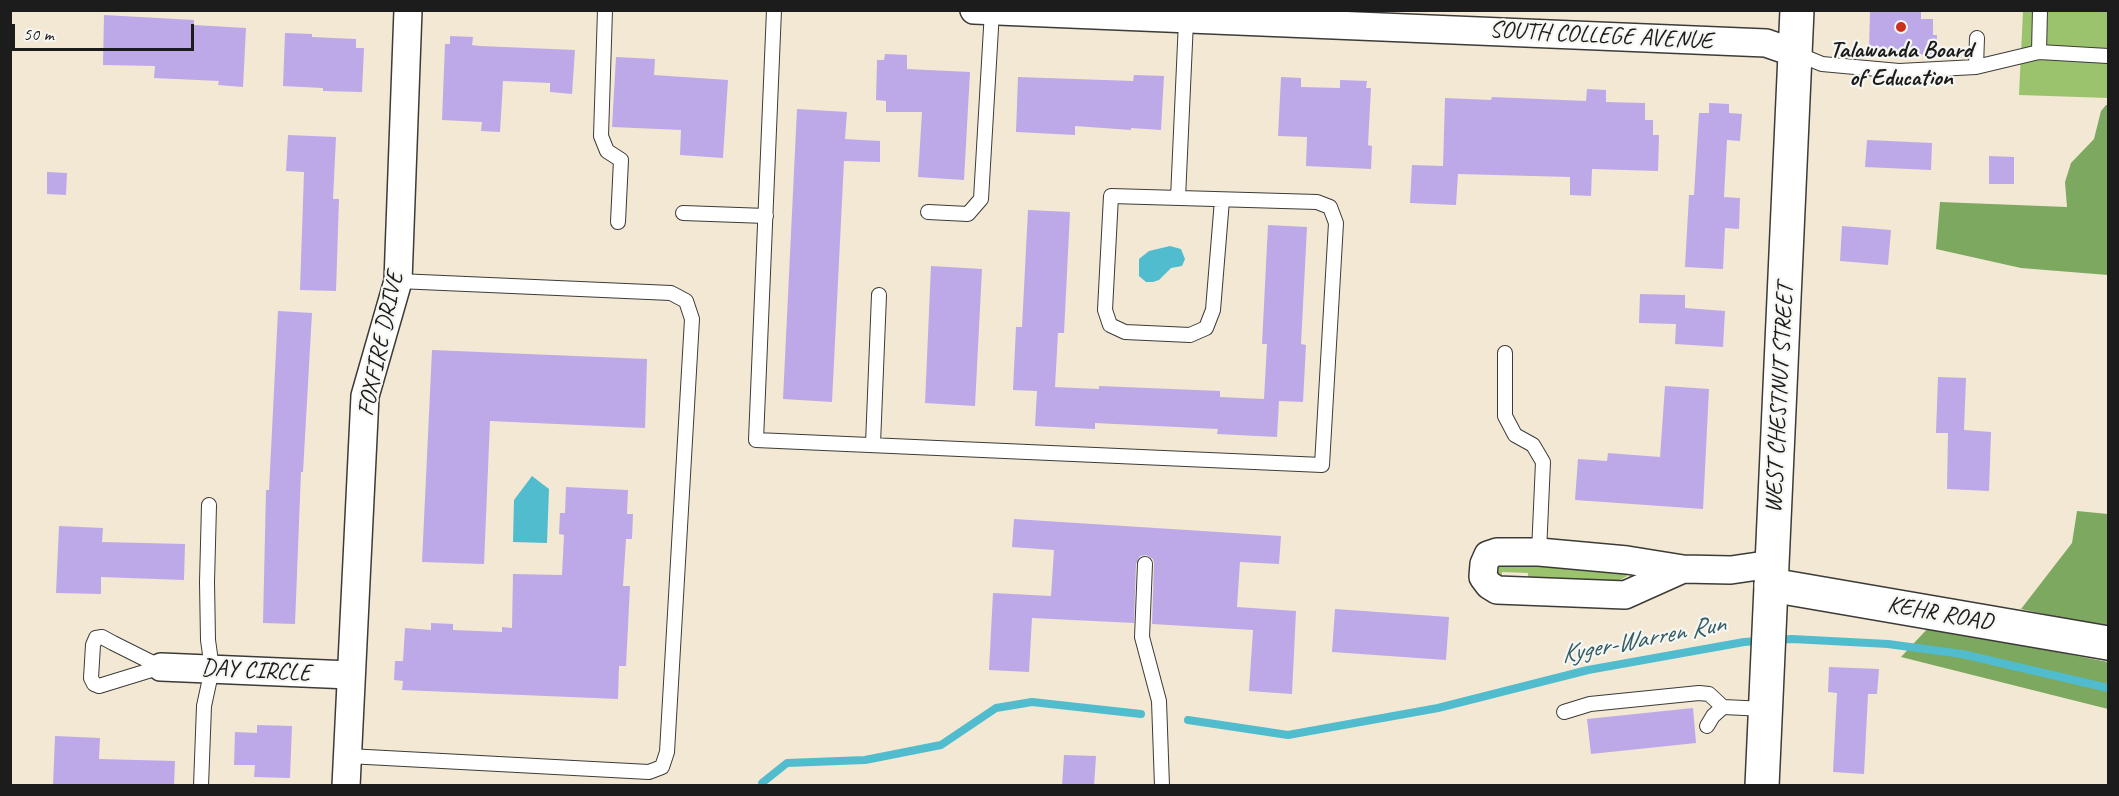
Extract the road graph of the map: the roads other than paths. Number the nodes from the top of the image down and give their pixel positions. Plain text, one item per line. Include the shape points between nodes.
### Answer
1 (408, 10) edge
2 (605, 10) edge
3 (774, 10) edge
4 (1797, 10) edge
5 (2040, 10) edge
6 (983, 11) edge
7 (1023, 12) edge
8 (1186, 21) junction
9 (1977, 38) dead end
10 (2039, 52) junction
11 (1796, 53) junction
12 (2109, 56) edge
13 (1976, 67) junction
14 (1178, 198) junction
15 (1222, 200) junction
16 (928, 212) dead end
17 (683, 213) dead end
18 (766, 216) junction
19 (618, 222) dead end
20 (398, 281) junction
21 (879, 295) dead end
22 (1505, 354) dead end
23 (873, 444) junction
24 (209, 505) dead end
25 (1539, 552) junction
26 (1145, 564) dead end
27 (1683, 569) junction
28 (1772, 574) junction
29 (2109, 643) edge
30 (161, 667) junction
31 (212, 669) junction
32 (350, 675) junction
33 (1723, 707) junction
34 (1766, 710) junction
35 (1564, 712) dead end
36 (1707, 726) dead end
37 (348, 756) junction
38 (201, 786) edge
39 (346, 786) edge
40 (1162, 786) edge
41 (1762, 786) edge

1 - 20 street, FOXFIRE DRIVE
2 - 19 lane via 601,135 607,151 621,160
3 - 18 lane
4 - 11 main road, WEST CHESTNUT STREET
5 - 10 lane
6 - 7 street, SOUTH COLLEGE AVENUE
6 - 16 lane via 981,199 968,214
7 - 8 street, SOUTH COLLEGE AVENUE
8 - 11 street, SOUTH COLLEGE AVENUE via 1766,43
8 - 14 lane
9 - 13 lane
10 - 12 lane
10 - 13 lane
11 - 13 lane via 1822,64 1899,71
11 - 28 main road, WEST CHESTNUT STREET
14 - 15 lane
14 - 15 lane via 1111,196 1105,310 1110,325 1125,332 1190,335 1206,328 1213,310
15 - 23 lane via 1317,202 1330,207 1336,223 1322,465
17 - 18 lane
18 - 23 lane via 756,440
20 - 32 street, FOXFIRE DRIVE via 365,396
20 - 37 lane via 671,293 686,301 692,320 667,752 662,767 649,772
21 - 23 lane
22 - 25 lane via 1505,416 1515,435 1533,445 1543,462
24 - 31 lane via 208,640
25 - 27 street
25 - 27 street via 1488,555 1483,577 1497,590 1625,595
26 - 40 lane via 1142,637 1159,701
27 - 28 street
28 - 29 main road, KEHR ROAD
28 - 34 main road, WEST CHESTNUT STREET
30 - 30 lane via 99,686 91,678 93,645 96,638 102,637
30 - 31 street, DAY CIRCLE
31 - 32 street, DAY CIRCLE
31 - 38 lane via 204,706
32 - 37 street, FOXFIRE DRIVE
33 - 34 lane
33 - 35 lane via 1709,694 1699,693 1590,704
33 - 36 lane
34 - 41 main road, WEST CHESTNUT STREET
37 - 39 street, FOXFIRE DRIVE

